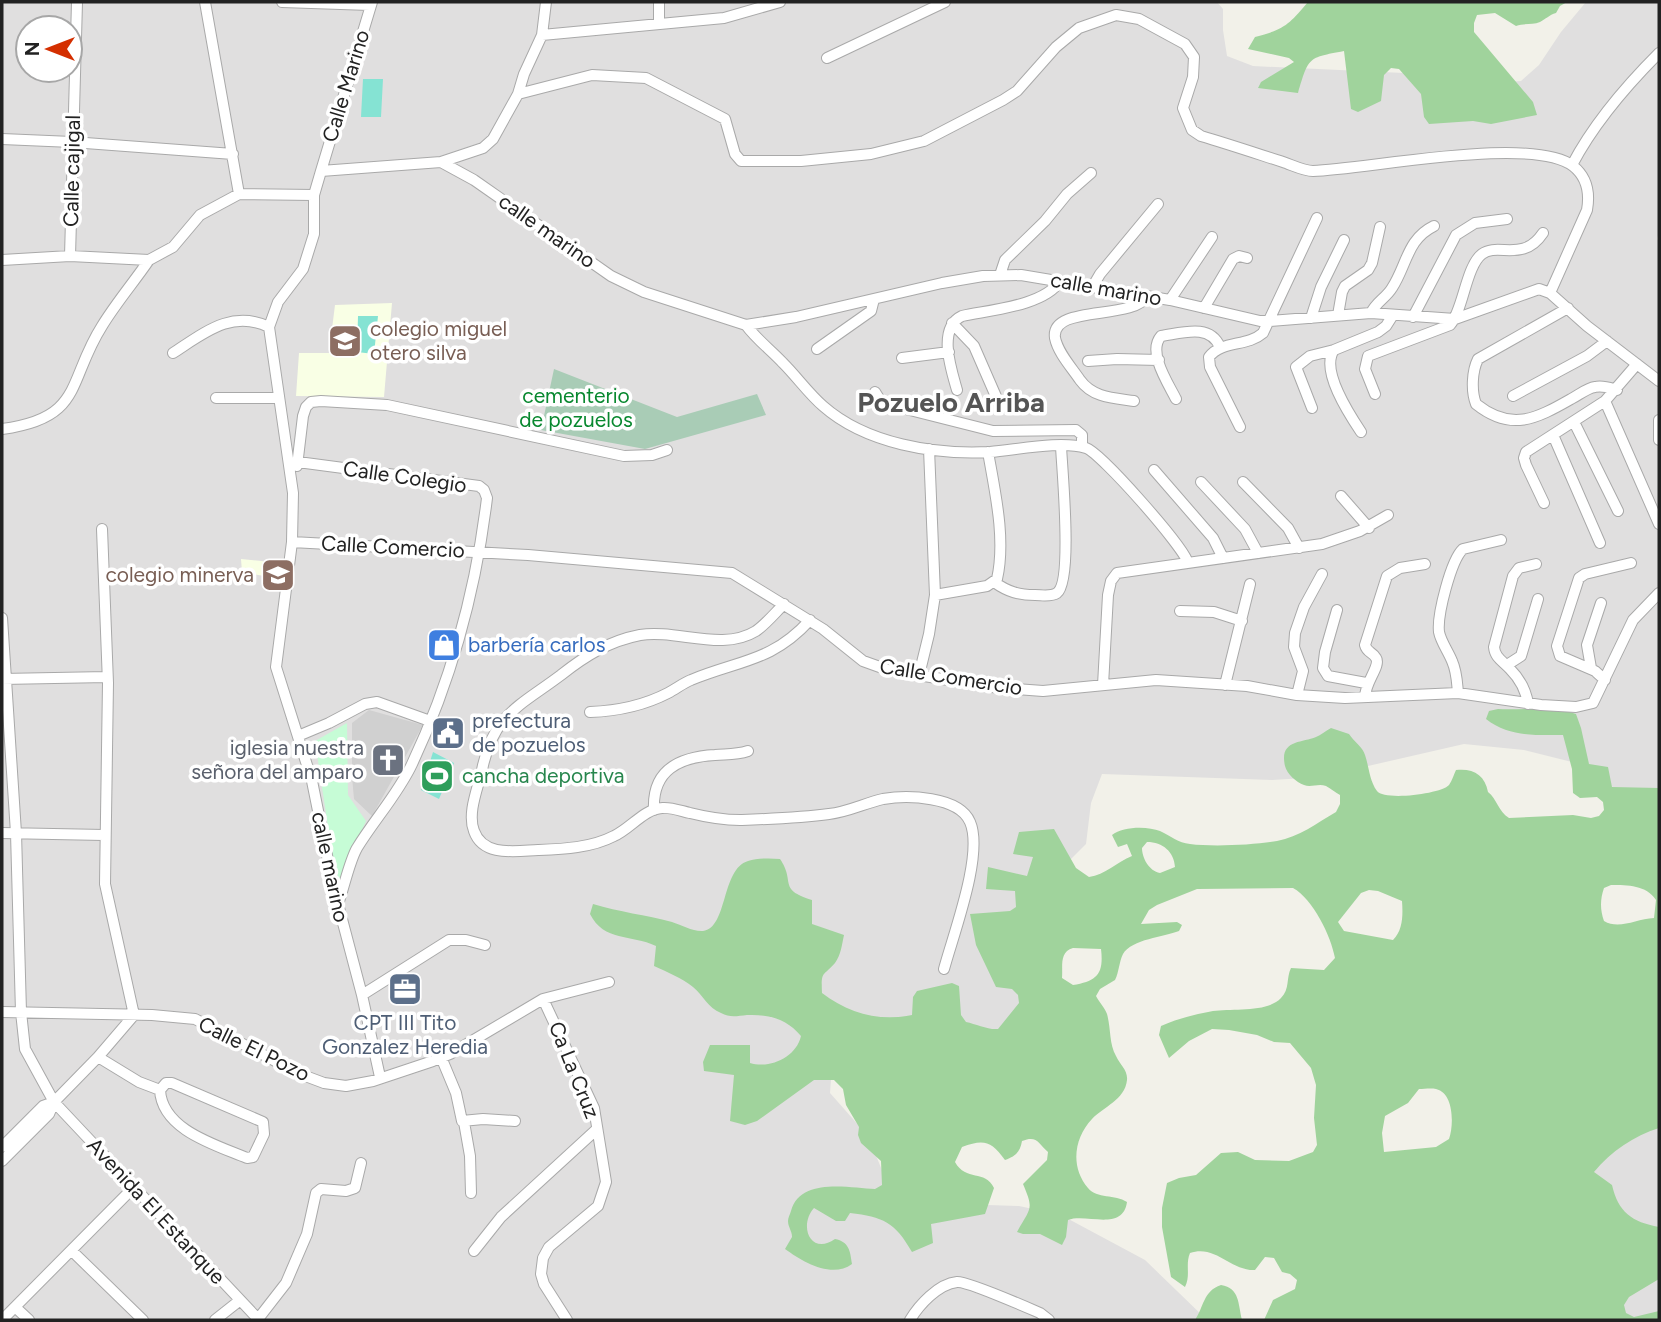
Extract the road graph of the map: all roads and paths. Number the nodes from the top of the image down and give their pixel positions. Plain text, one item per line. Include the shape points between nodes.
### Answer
1 (77, 2) edge
2 (205, 2) edge
3 (282, 2) edge
4 (546, 2) edge
5 (659, 2) edge
6 (780, 2) edge
7 (945, 2) edge
8 (371, 4) edge
9 (659, 23) junction
10 (542, 35) junction
11 (1659, 53) edge
12 (827, 58) dead end
13 (518, 94) junction
14 (2, 139) edge
15 (72, 142) junction
16 (233, 155) junction
17 (441, 162) junction
18 (1572, 166) junction
19 (321, 171) junction
20 (1090, 173) dead end
21 (239, 194) junction
22 (314, 195) junction
23 (1158, 204) dead end
24 (1317, 218) dead end
25 (1507, 219) dead end
26 (1434, 226) dead end
27 (1380, 227) dead end
28 (1543, 233) dead end
29 (1212, 237) dead end
30 (1344, 240) dead end
31 (69, 256) junction
32 (1247, 258) dead end
33 (2, 260) edge
34 (149, 260) junction
35 (1000, 275) junction
36 (1060, 281) junction
37 (1093, 286) junction
38 (1549, 293) junction
39 (1147, 296) junction
40 (874, 299) junction
41 (1170, 300) junction
42 (1204, 308) junction
43 (1568, 309) junction
44 (1371, 313) junction
45 (1338, 315) junction
46 (1394, 315) junction
47 (1413, 317) junction
48 (1311, 318) junction
49 (1455, 319) junction
50 (1270, 321) junction
51 (952, 323) junction
52 (746, 326) junction
53 (269, 327) junction
54 (1607, 341) junction
55 (1220, 347) junction
56 (817, 349) dead end
57 (1334, 350) junction
58 (948, 352) junction
59 (173, 353) dead end
60 (902, 358) dead end
61 (1159, 360) junction
62 (1088, 361) dead end
63 (1637, 364) junction
64 (1659, 381) edge
65 (957, 390) dead end
66 (1617, 390) junction
67 (875, 392) dead end
68 (1375, 394) dead end
69 (1513, 396) dead end
70 (216, 398) dead end
71 (278, 398) junction
72 (1176, 399) dead end
73 (1134, 401) dead end
74 (1605, 401) junction
75 (1001, 408) dead end
76 (1312, 408) dead end
77 (1659, 420) edge
78 (1574, 422) junction
79 (1240, 427) dead end
80 (2, 429) edge
81 (1361, 432) dead end
82 (1553, 435) junction
83 (1659, 440) edge
84 (1061, 446) junction
85 (1082, 447) junction
86 (929, 449) junction
87 (667, 450) dead end
88 (988, 452) junction
89 (298, 462) junction
90 (1154, 470) dead end
91 (1201, 482) dead end
92 (1243, 482) dead end
93 (293, 494) junction
94 (1341, 496) dead end
95 (1544, 503) dead end
96 (1618, 511) dead end
97 (1388, 515) dead end
98 (1659, 524) edge
99 (1369, 528) junction
100 (102, 529) dead end
101 (1501, 540) dead end
102 (292, 542) junction
103 (1600, 543) dead end
104 (1299, 548) junction
105 (480, 552) junction
106 (1258, 553) junction
107 (1223, 558) junction
108 (1188, 563) junction
109 (1632, 563) dead end
110 (1425, 564) dead end
111 (1536, 564) dead end
112 (1322, 574) dead end
113 (994, 582) junction
114 (1250, 584) dead end
115 (1659, 593) edge
116 (935, 595) junction
117 (1538, 599) dead end
118 (1601, 603) dead end
119 (784, 604) junction
120 (1337, 610) dead end
121 (1180, 611) dead end
122 (2, 618) edge
123 (810, 620) junction
124 (1242, 621) junction
125 (1507, 665) junction
126 (1591, 668) junction
127 (919, 675) junction
128 (107, 677) junction
129 (3, 679) edge
130 (1605, 680) junction
131 (1366, 683) junction
132 (1103, 685) junction
133 (1225, 685) junction
134 (1458, 694) junction
135 (1297, 695) junction
136 (1365, 696) junction
137 (1528, 704) junction
138 (590, 712) dead end
139 (430, 721) junction
140 (298, 736) junction
141 (748, 751) dead end
142 (654, 810) junction
143 (2, 833) edge
144 (16, 833) junction
145 (104, 835) junction
146 (337, 905) junction
147 (485, 946) dead end
148 (944, 969) dead end
149 (609, 982) dead end
150 (362, 995) junction
151 (543, 999) junction
152 (2, 1012) edge
153 (21, 1012) junction
154 (134, 1015) junction
155 (98, 1057) junction
156 (442, 1057) junction
157 (380, 1077) junction
158 (160, 1090) junction
159 (54, 1102) junction
160 (515, 1121) dead end
161 (464, 1122) junction
162 (597, 1129) junction
163 (2, 1147) edge
164 (2, 1161) edge
165 (361, 1163) dead end
166 (135, 1186) junction
167 (471, 1193) dead end
168 (72, 1251) junction
169 (474, 1251) dead end
170 (239, 1301) junction
171 (15, 1307) junction
172 (2, 1320) edge
173 (29, 1320) edge
174 (143, 1320) edge
175 (215, 1320) edge
176 (259, 1320) edge
177 (567, 1320) edge
178 (911, 1320) edge
179 (1049, 1320) edge

1 - 15 street, Calle cajigal
2 - 16 street
3 - 8 street
4 - 10 street
5 - 9 street
6 - 9 street via 724,18
7 - 12 street
8 - 19 street, Calle Marino
9 - 10 street
10 - 13 street
11 - 18 street via 1611,106
13 - 17 street via 488,144
13 - 18 street via 592,75 646,78 725,120 741,161 871,154 924,141 1003,100 1079,28 1116,15 1139,19 1185,44 1194,57 1183,108 1192,130 1201,135 1310,171 1511,153 1553,157
14 - 15 street
15 - 16 street
15 - 31 street, Calle cajigal
16 - 21 street
17 - 19 street, calle marino
17 - 52 street, calle marino via 611,276 644,292
18 - 38 street via 1587,186 1587,210
19 - 22 street, calle marino
20 - 35 street via 1005,260
21 - 22 street
21 - 34 street via 200,215 173,247
22 - 53 street, calle marino via 314,234 303,270 278,302
23 - 37 street
24 - 50 street
25 - 47 street via 1475,223 1461,230
26 - 44 street via 1412,243 1394,286
27 - 45 street via 1373,263 1345,286
28 - 49 street via 1521,249 1480,257
29 - 41 street
30 - 48 street
31 - 33 street
31 - 34 street
32 - 42 street via 1233,259
34 - 80 street via 101,327 73,390 56,412 26,426
35 - 36 street, calle marino
35 - 40 street, calle marino
36 - 37 street, calle marino
36 - 51 street via 1041,298 962,316
37 - 39 street, calle marino
38 - 43 street
38 - 49 street, calle marino via 1539,289
39 - 41 street, calle marino
39 - 73 street via 1133,307 1069,318 1055,333 1067,362 1086,388 1100,396
40 - 52 street, calle marino
40 - 56 street via 871,311
41 - 42 street, calle marino
42 - 50 street, calle marino
43 - 54 street
43 - 66 street via 1478,359 1476,404 1520,421 1594,387
44 - 45 street, calle marino
44 - 46 street, calle marino
45 - 48 street, calle marino
46 - 47 street, calle marino
46 - 57 street via 1378,332
47 - 49 street, calle marino
48 - 50 street, calle marino
49 - 68 street via 1427,336 1368,356 1365,369
50 - 55 street via 1256,339
51 - 58 street
51 - 75 street via 974,346
52 - 86 street via 832,414 879,437
53 - 59 street via 256,321 230,321
53 - 71 street, calle marino
54 - 63 street
54 - 69 street
55 - 61 street via 1204,332 1161,336 1156,345
55 - 79 street via 1208,363
57 - 76 street via 1310,356 1296,367
57 - 81 street via 1329,365
58 - 60 street
58 - 65 street
61 - 62 street
61 - 72 street
63 - 64 street
63 - 66 street
66 - 74 street
67 - 85 street via 886,404 983,430 1076,430 1082,435
70 - 71 street
71 - 93 street, calle marino
74 - 78 street
74 - 98 street
77 - 83 street
78 - 82 street
78 - 96 street
82 - 95 street via 1525,455
82 - 103 street
84 - 85 street
84 - 88 street
84 - 113 street via 1065,567 1059,592 1024,595
85 - 108 street via 1099,457 1181,548
86 - 88 street
86 - 116 street
87 - 89 street via 624,456 387,405 315,401 304,411
88 - 113 street via 998,524 998,575
89 - 93 street
89 - 105 street, Calle Colegio via 478,486 486,498
90 - 107 street via 1213,538
91 - 106 street via 1245,529
92 - 104 street via 1288,528
93 - 102 street, calle marino
94 - 99 street
97 - 99 street
99 - 104 street
100 - 128 street
101 - 134 street via 1463,550 1454,563 1439,627 1455,668
102 - 105 street, Calle Comercio
102 - 140 street, calle marino via 276,667
104 - 106 street
105 - 119 street, Calle Comercio via 732,573
105 - 139 street, Calle Colegio via 454,656
106 - 107 street
107 - 108 street
108 - 132 street via 1114,576 1108,595
109 - 126 street via 1585,574 1574,586 1557,652 1570,662
110 - 131 street via 1400,568 1385,580 1365,645 1377,661
111 - 125 street via 1519,568 1512,579 1494,647
112 - 135 street via 1295,633 1294,647 1303,671
113 - 116 street
114 - 124 street
115 - 130 street via 1633,620
116 - 127 street
117 - 125 street via 1521,656
118 - 126 street via 1587,645
119 - 123 street, Calle Comercio
119 - 142 street via 760,628 736,639 651,634 614,642 523,700 501,723 485,752 472,825 476,837 488,848 545,850 603,841
120 - 131 street via 1323,668 1328,676
121 - 124 street via 1213,611
122 - 129 street, Avenida El Estanque
123 - 127 street, Calle Comercio via 863,661
123 - 138 street via 771,653 690,680 638,706
124 - 133 street
125 - 137 street via 1522,685
126 - 130 street
127 - 132 street, Calle Comercio via 1043,691
128 - 129 street
128 - 145 street
129 - 144 street, Avenida El Estanque
130 - 137 street, Calle Comercio via 1593,703 1576,707
131 - 136 street
132 - 133 street, Calle Comercio via 1156,680
133 - 135 street, Calle Comercio
134 - 136 street, Calle Comercio
134 - 137 street, Calle Comercio
135 - 136 street, Calle Comercio
139 - 140 street via 377,702
139 - 146 street, Calle Colegio via 411,767 355,852
140 - 146 street, calle marino via 312,781
141 - 142 street via 692,758 671,768 656,784
142 - 148 street via 748,820 830,814 890,799 933,799 956,807 969,820 974,846
143 - 144 street
144 - 145 street
144 - 153 street, Avenida El Estanque
145 - 154 street via 105,884
146 - 150 street, calle marino
147 - 150 street via 449,940
149 - 151 street, Calle El Pozo
150 - 157 street, calle marino
151 - 156 street, Calle El Pozo
151 - 162 street, Ca La Cruz via 594,1108
152 - 153 street, Calle El Pozo
153 - 154 street, Calle El Pozo
153 - 159 street, Avenida El Estanque via 25,1049
154 - 155 street
154 - 157 street, Calle El Pozo via 195,1019 324,1083 346,1086
155 - 158 street
155 - 159 street
156 - 157 street, Calle El Pozo
156 - 161 street
158 - 158 street via 161,1103 179,1127 247,1158 258,1151 263,1122 172,1083
159 - 163 street via 43,1106
159 - 164 street via 49,1114
159 - 166 street, Avenida El Estanque
160 - 161 street
161 - 167 street
162 - 169 street via 501,1217
162 - 177 street, Ca La Cruz via 606,1182 603,1196 543,1258 544,1284
165 - 176 street via 355,1188 318,1191 307,1234 286,1283
166 - 168 street
166 - 170 street, Avenida El Estanque
168 - 171 street
168 - 174 street
170 - 175 street
170 - 176 street, Avenida El Estanque
171 - 172 street
171 - 173 street
178 - 179 street via 936,1292 959,1282

